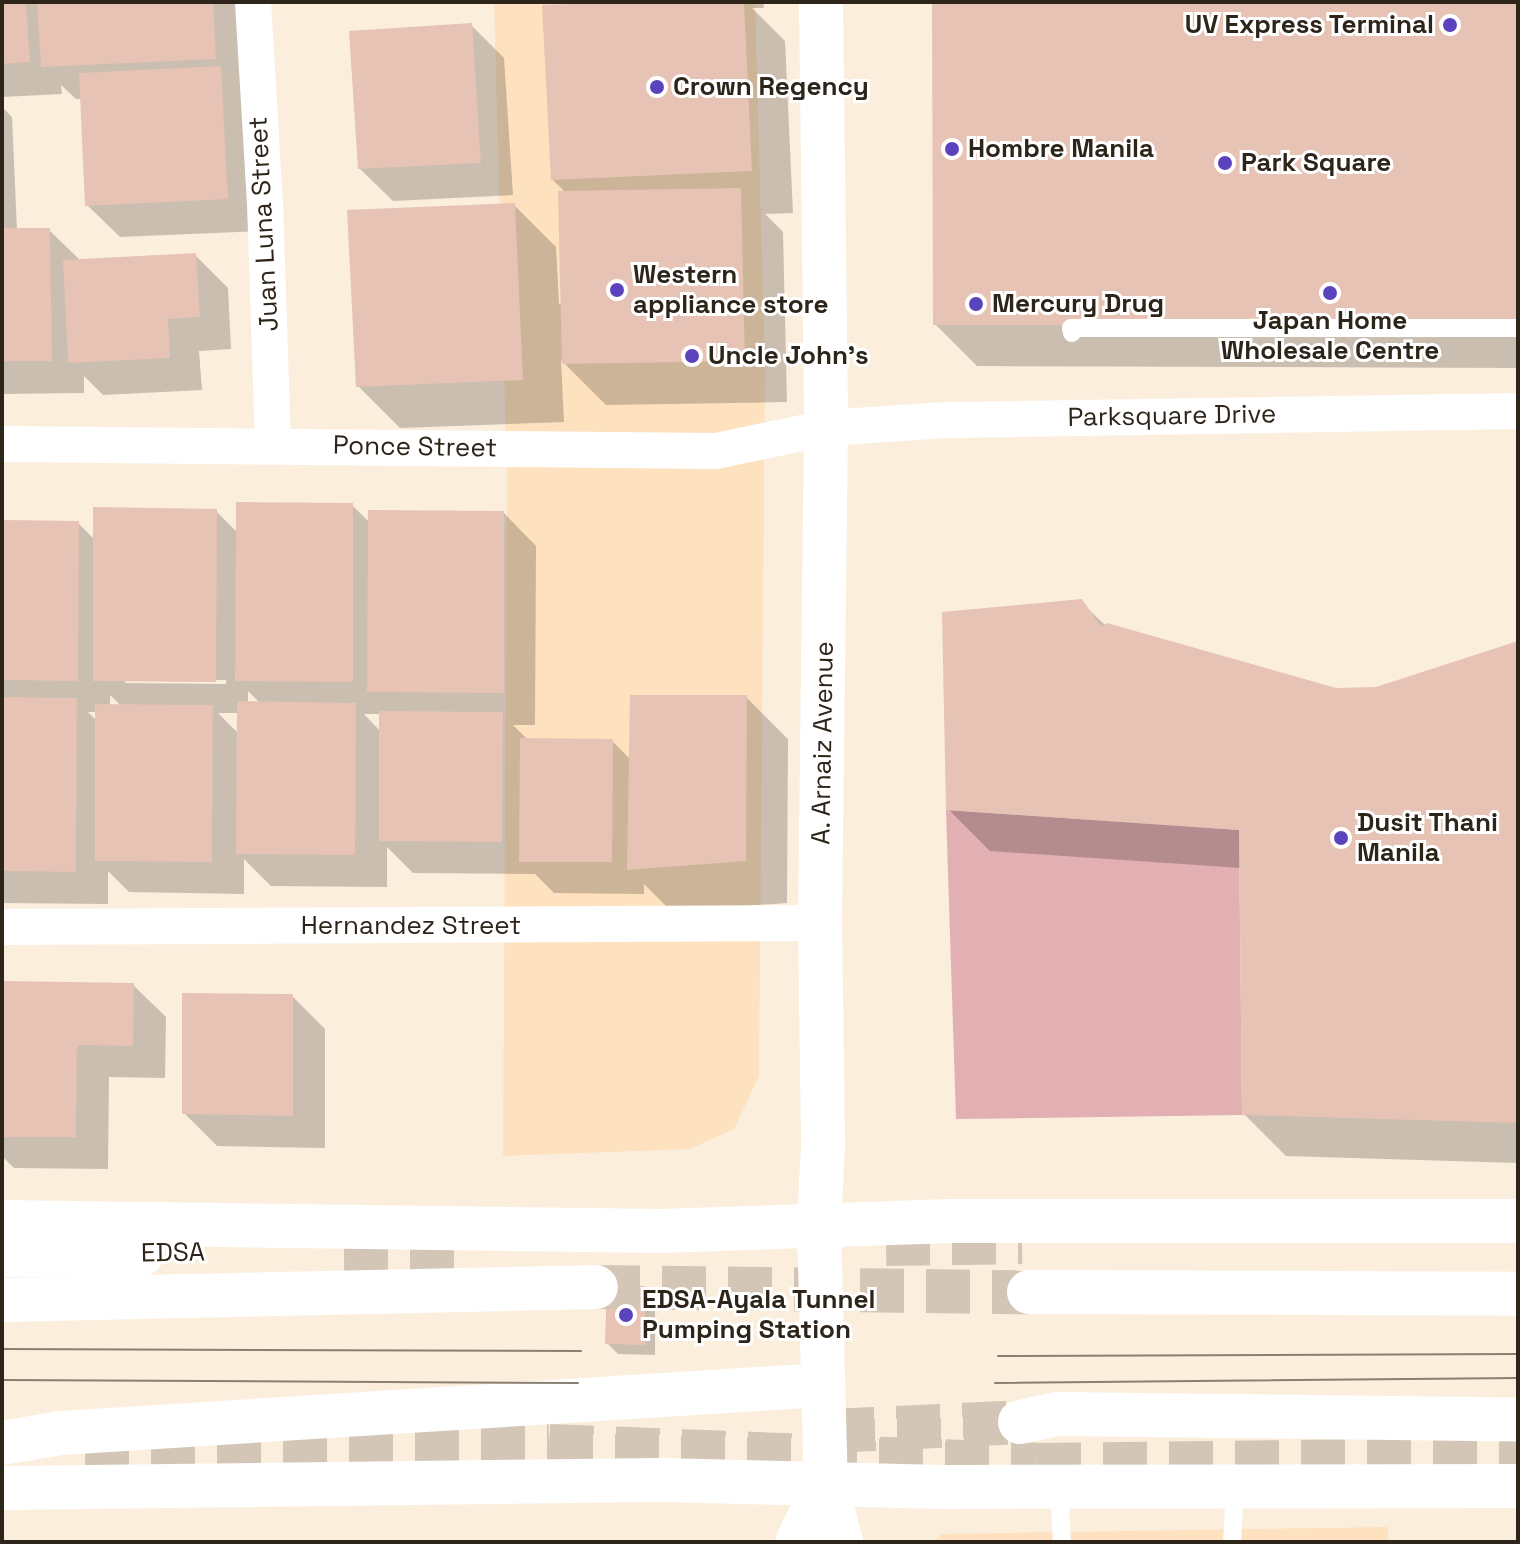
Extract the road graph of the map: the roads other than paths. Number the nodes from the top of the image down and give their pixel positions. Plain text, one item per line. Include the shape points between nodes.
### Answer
1 (253, 2) edge
2 (821, 2) edge
3 (1518, 328) edge
4 (1072, 333) dead end
5 (1518, 411) edge
6 (826, 428) junction
7 (2, 444) edge
8 (273, 445) junction
9 (820, 923) junction
10 (2, 927) edge
11 (1518, 1221) edge
12 (2, 1222) edge
13 (819, 1224) junction
14 (344, 1250) tunnel mouth
15 (2, 1255) edge
16 (596, 1287) tunnel mouth
17 (1029, 1292) tunnel mouth
18 (1518, 1294) edge
19 (2, 1300) edge
20 (822, 1385) junction
21 (1518, 1420) edge
22 (1020, 1422) tunnel mouth
23 (2, 1443) edge
24 (826, 1484) junction
25 (1518, 1486) edge
26 (1059, 1487) junction
27 (2, 1488) edge
28 (1235, 1488) junction
29 (797, 1542) edge
30 (841, 1542) edge
31 (1062, 1542) edge
32 (1232, 1542) edge

1 - 8 street, Juan Luna Street
2 - 6 main road, A. Arnaiz Avenue
3 - 4 lane via 1071,328
5 - 6 street, Parksquare Drive via 1077,417
6 - 8 street, Ponce Street via 716,451
6 - 9 main road, A. Arnaiz Avenue
7 - 8 street, Ponce Street
9 - 10 street, Hernandez Street
9 - 13 main road, A. Arnaiz Avenue
11 - 13 main road
12 - 13 main road via 662,1231
13 - 20 main road, A. Arnaiz Avenue
14 - 15 main road, EDSA
16 - 19 main road
17 - 18 main road
20 - 23 main road via 61,1433
20 - 24 main road, A. Arnaiz Avenue
21 - 22 main road via 1058,1414
24 - 26 main road
24 - 27 main road via 661,1480
24 - 29 main road
24 - 30 main road, A. Arnaiz Avenue
25 - 28 main road
26 - 28 main road
26 - 31 lane
28 - 32 lane

